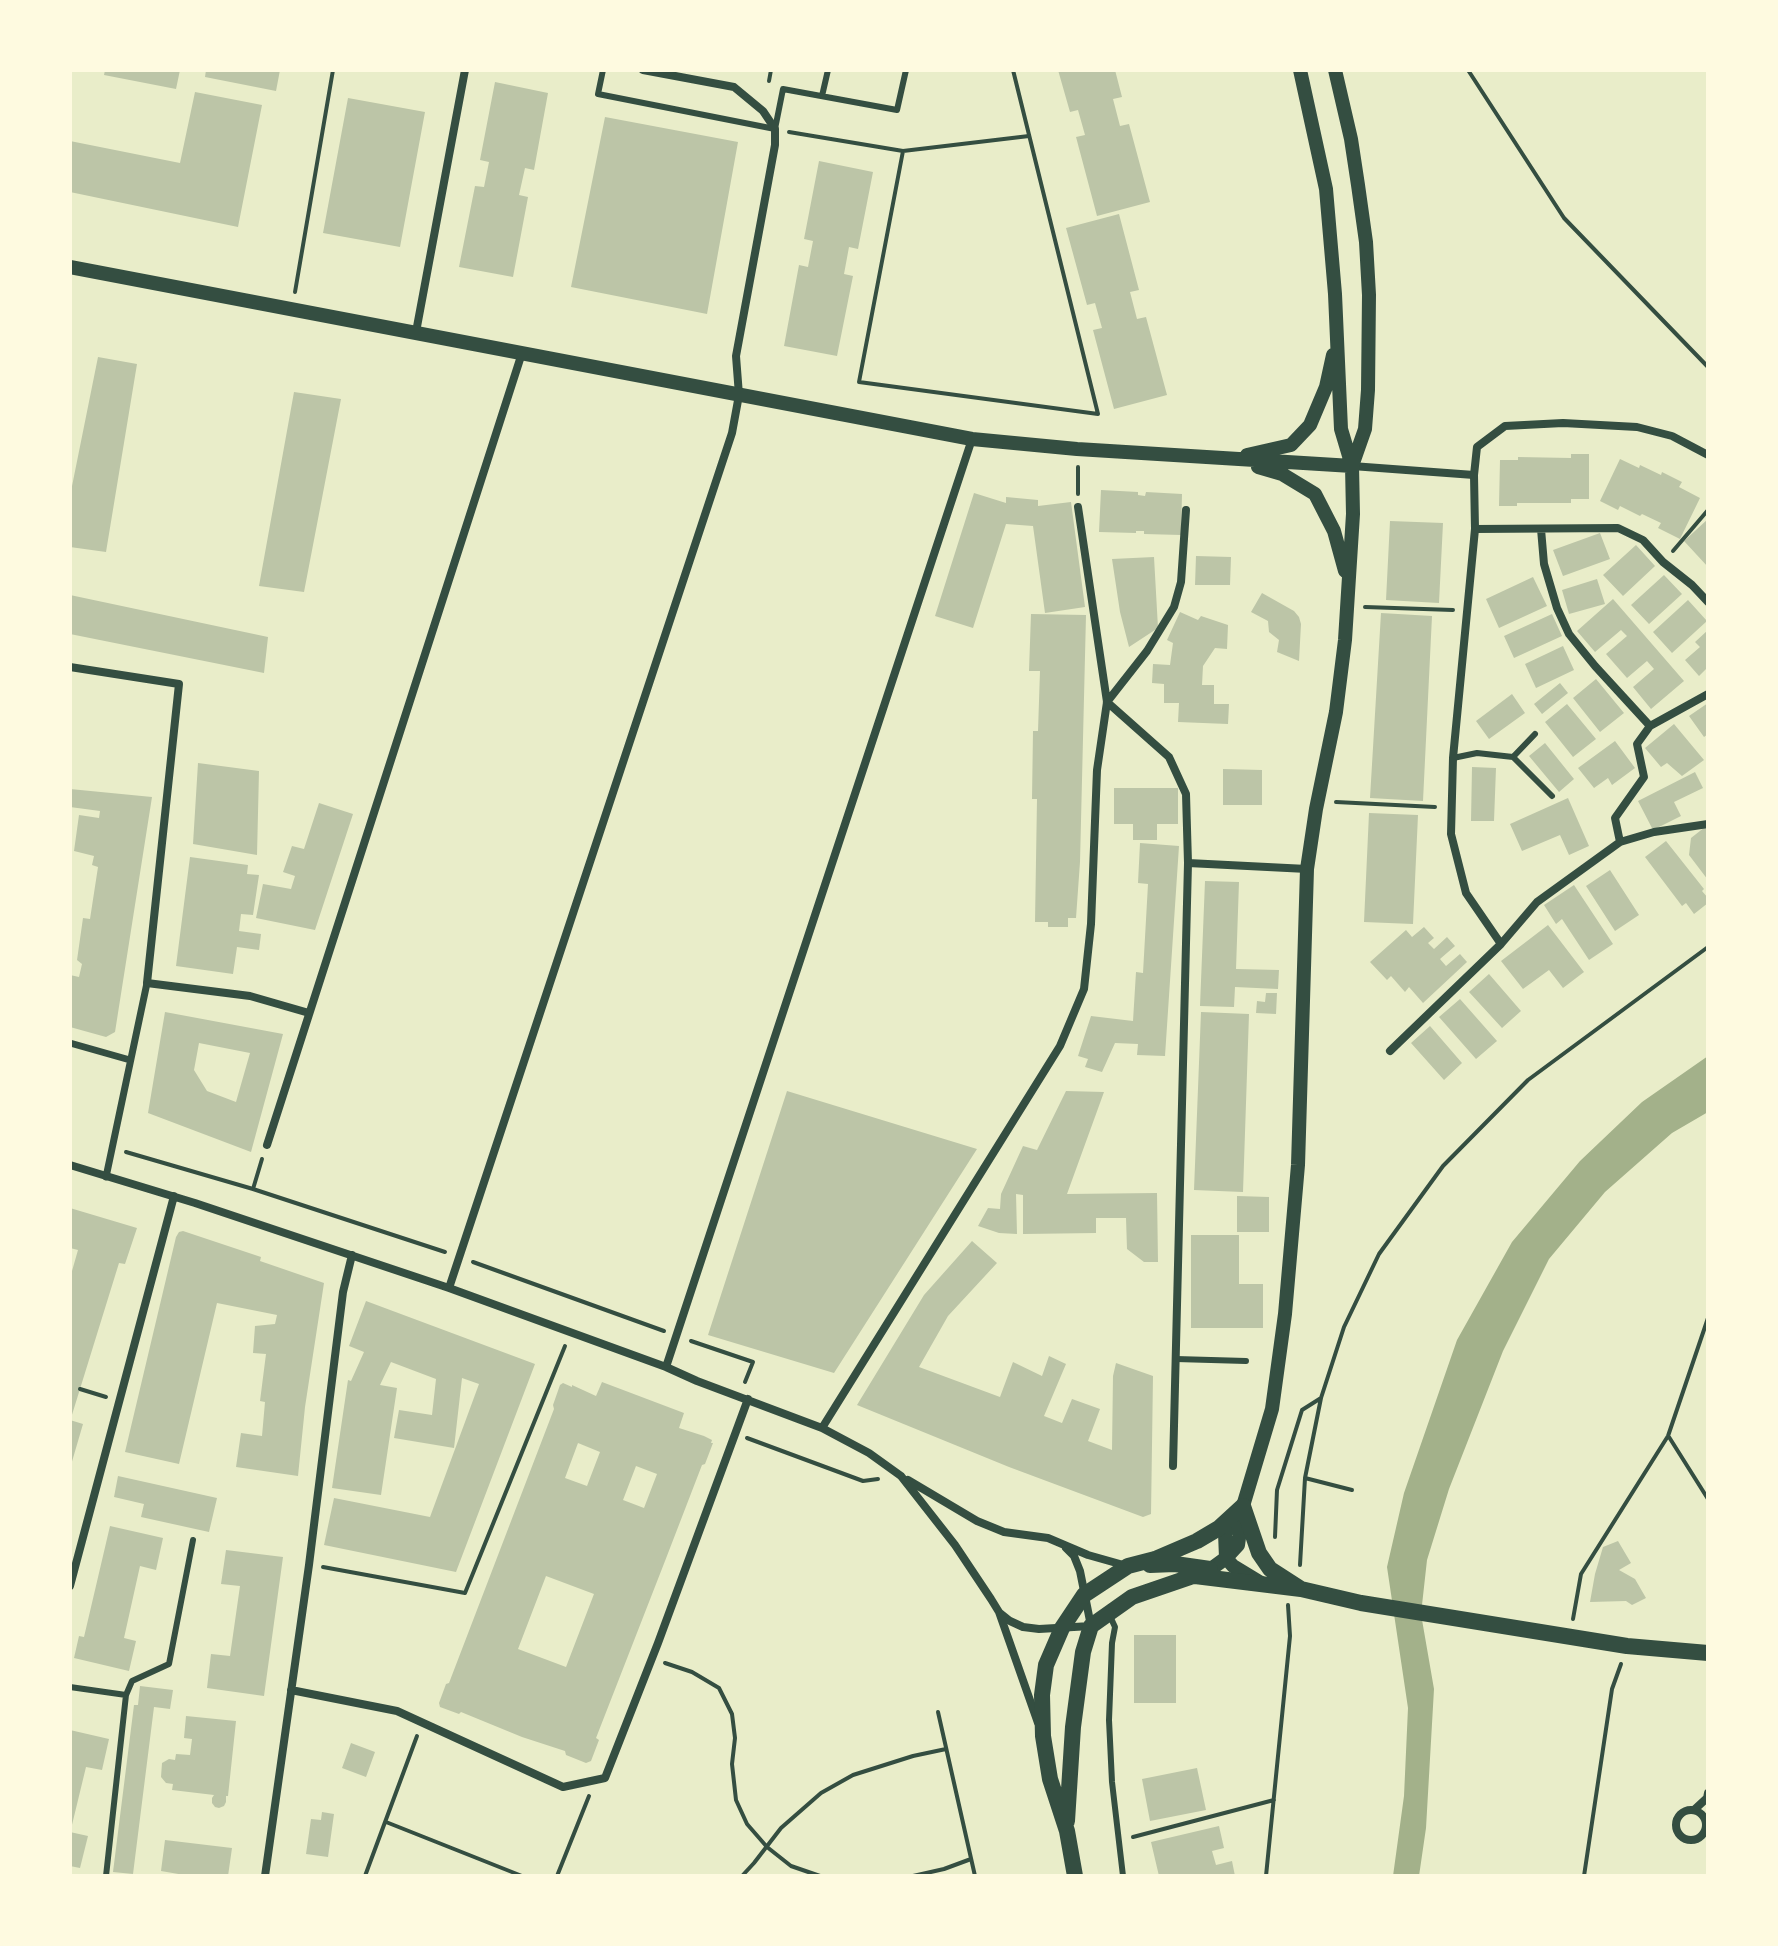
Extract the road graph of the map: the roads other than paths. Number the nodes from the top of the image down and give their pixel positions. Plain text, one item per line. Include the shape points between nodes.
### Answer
1 (465, 70) edge
2 (603, 70) edge
3 (643, 70) edge
4 (828, 70) edge
5 (906, 70) edge
6 (1300, 70) edge
7 (1335, 70) edge
8 (688, 74) edge
9 (822, 96) junction
10 (775, 129) junction
11 (70, 267) edge
12 (416, 332) junction
13 (1336, 339) junction
14 (522, 352) junction
15 (739, 395) junction
16 (972, 439) junction
17 (1708, 455) edge
18 (1230, 459) junction
19 (1352, 466) junction
20 (1474, 475) junction
21 (1078, 507) road end
22 (1186, 510) dead end
23 (1475, 529) junction
24 (1541, 529) junction
25 (1348, 581) junction
26 (1708, 602) edge
27 (70, 667) edge
28 (1708, 694) edge
29 (1107, 702) junction
30 (1650, 726) junction
31 (1535, 734) dead end
32 (1513, 757) junction
33 (1453, 758) junction
34 (1552, 796) dead end
35 (1708, 824) edge
36 (1620, 842) junction
37 (1188, 863) junction
38 (1307, 869) junction
39 (1501, 944) junction
40 (147, 983) junction
41 (309, 1013) junction
42 (70, 1043) edge
43 (1390, 1051) dead end
44 (130, 1060) junction
45 (267, 1145) road end
46 (70, 1165) edge
47 (106, 1177) junction
48 (174, 1196) junction
49 (352, 1255) junction
50 (449, 1288) junction
51 (1176, 1359) junction
52 (1246, 1361) dead end
53 (666, 1367) junction
54 (748, 1399) junction
55 (822, 1428) junction
56 (1173, 1466) dead end
57 (901, 1476) junction
58 (1243, 1506) junction
59 (193, 1540) dead end
60 (1062, 1545) junction
61 (1226, 1558) junction
62 (1128, 1566) junction
63 (1203, 1573) junction
64 (1264, 1584) junction
65 (70, 1586) edge
66 (1294, 1594) junction
67 (1084, 1595) junction
68 (999, 1612) junction
69 (1109, 1612) junction
70 (1091, 1626) junction
71 (1062, 1628) junction
72 (1708, 1653) edge
73 (70, 1687) edge
74 (291, 1690) junction
75 (126, 1695) junction
76 (1043, 1736) junction
77 (1708, 1793) edge
78 (1694, 1810) dead end
79 (1067, 1831) junction
80 (106, 1876) edge
81 (265, 1876) edge
82 (1075, 1876) edge
83 (1123, 1876) edge

1 - 12 street
2 - 10 lane via 598,94
3 - 8 street
4 - 9 lane
5 - 9 lane via 897,110
6 - 13 street via 1326,189
7 - 19 street via 1351,139 1369,295 1365,429
8 - 10 street via 734,87
9 - 10 lane via 783,89
10 - 15 street via 736,356
11 - 12 street
12 - 14 street
13 - 18 street via 1326,387 1310,425 1291,445
13 - 19 street via 1341,429
14 - 15 street
14 - 41 street
15 - 16 street
15 - 50 street via 732,433
16 - 18 street
16 - 53 street
17 - 20 street via 1672,436 1637,427 1505,426 1477,447
18 - 19 street
18 - 25 street via 1282,474 1315,494 1334,531
19 - 20 street
19 - 25 street
20 - 23 street
21 - 29 street
22 - 29 street via 1174,607
23 - 24 street
23 - 33 street
24 - 26 street via 1618,528 1643,540
24 - 30 street via 1544,564 1569,634
25 - 38 street via 1336,712
27 - 40 street via 179,684
28 - 30 street
29 - 37 street via 1169,757 1186,794
29 - 55 street via 1097,770 1084,989 1060,1046
30 - 36 street via 1637,744 1644,777 1615,818
31 - 32 lane
32 - 33 lane via 1477,753
32 - 34 lane
33 - 39 street via 1451,834 1466,893
35 - 36 street
36 - 39 street via 1537,902
37 - 38 street
37 - 51 street
38 - 58 street via 1298,1165 1285,1314 1272,1409
39 - 43 street
40 - 41 street via 250,996
40 - 44 street
41 - 45 street
42 - 44 street
44 - 47 street
46 - 47 street
47 - 48 street
48 - 49 street
48 - 65 street
49 - 50 street
49 - 74 street
50 - 53 street
51 - 52 lane
51 - 56 street
53 - 54 street
54 - 55 street
54 - 74 street via 652,1658 600,1779 563,1787 397,1711
55 - 57 street
57 - 60 street via 977,1521
57 - 68 street
58 - 61 street via 1238,1545
58 - 62 main road via 1197,1541
58 - 66 main road via 1259,1553
59 - 75 lane via 169,1664 132,1681
60 - 62 street
60 - 67 street via 1074,1556
61 - 63 street
61 - 64 street
62 - 63 main road via 1175,1564
62 - 67 main road
63 - 64 main road
63 - 69 main road via 1132,1597
64 - 66 main road
66 - 72 main road via 1627,1646
67 - 70 street
67 - 71 main road
68 - 71 street via 1023,1627
68 - 76 street
69 - 70 main road
69 - 83 lane via 1115,1627 1109,1720 1112,1782
70 - 71 street
70 - 79 main road via 1073,1727
71 - 76 main road via 1046,1665
73 - 75 lane
74 - 81 street
75 - 80 lane
76 - 79 main road
77 - 78 street
79 - 82 main road

